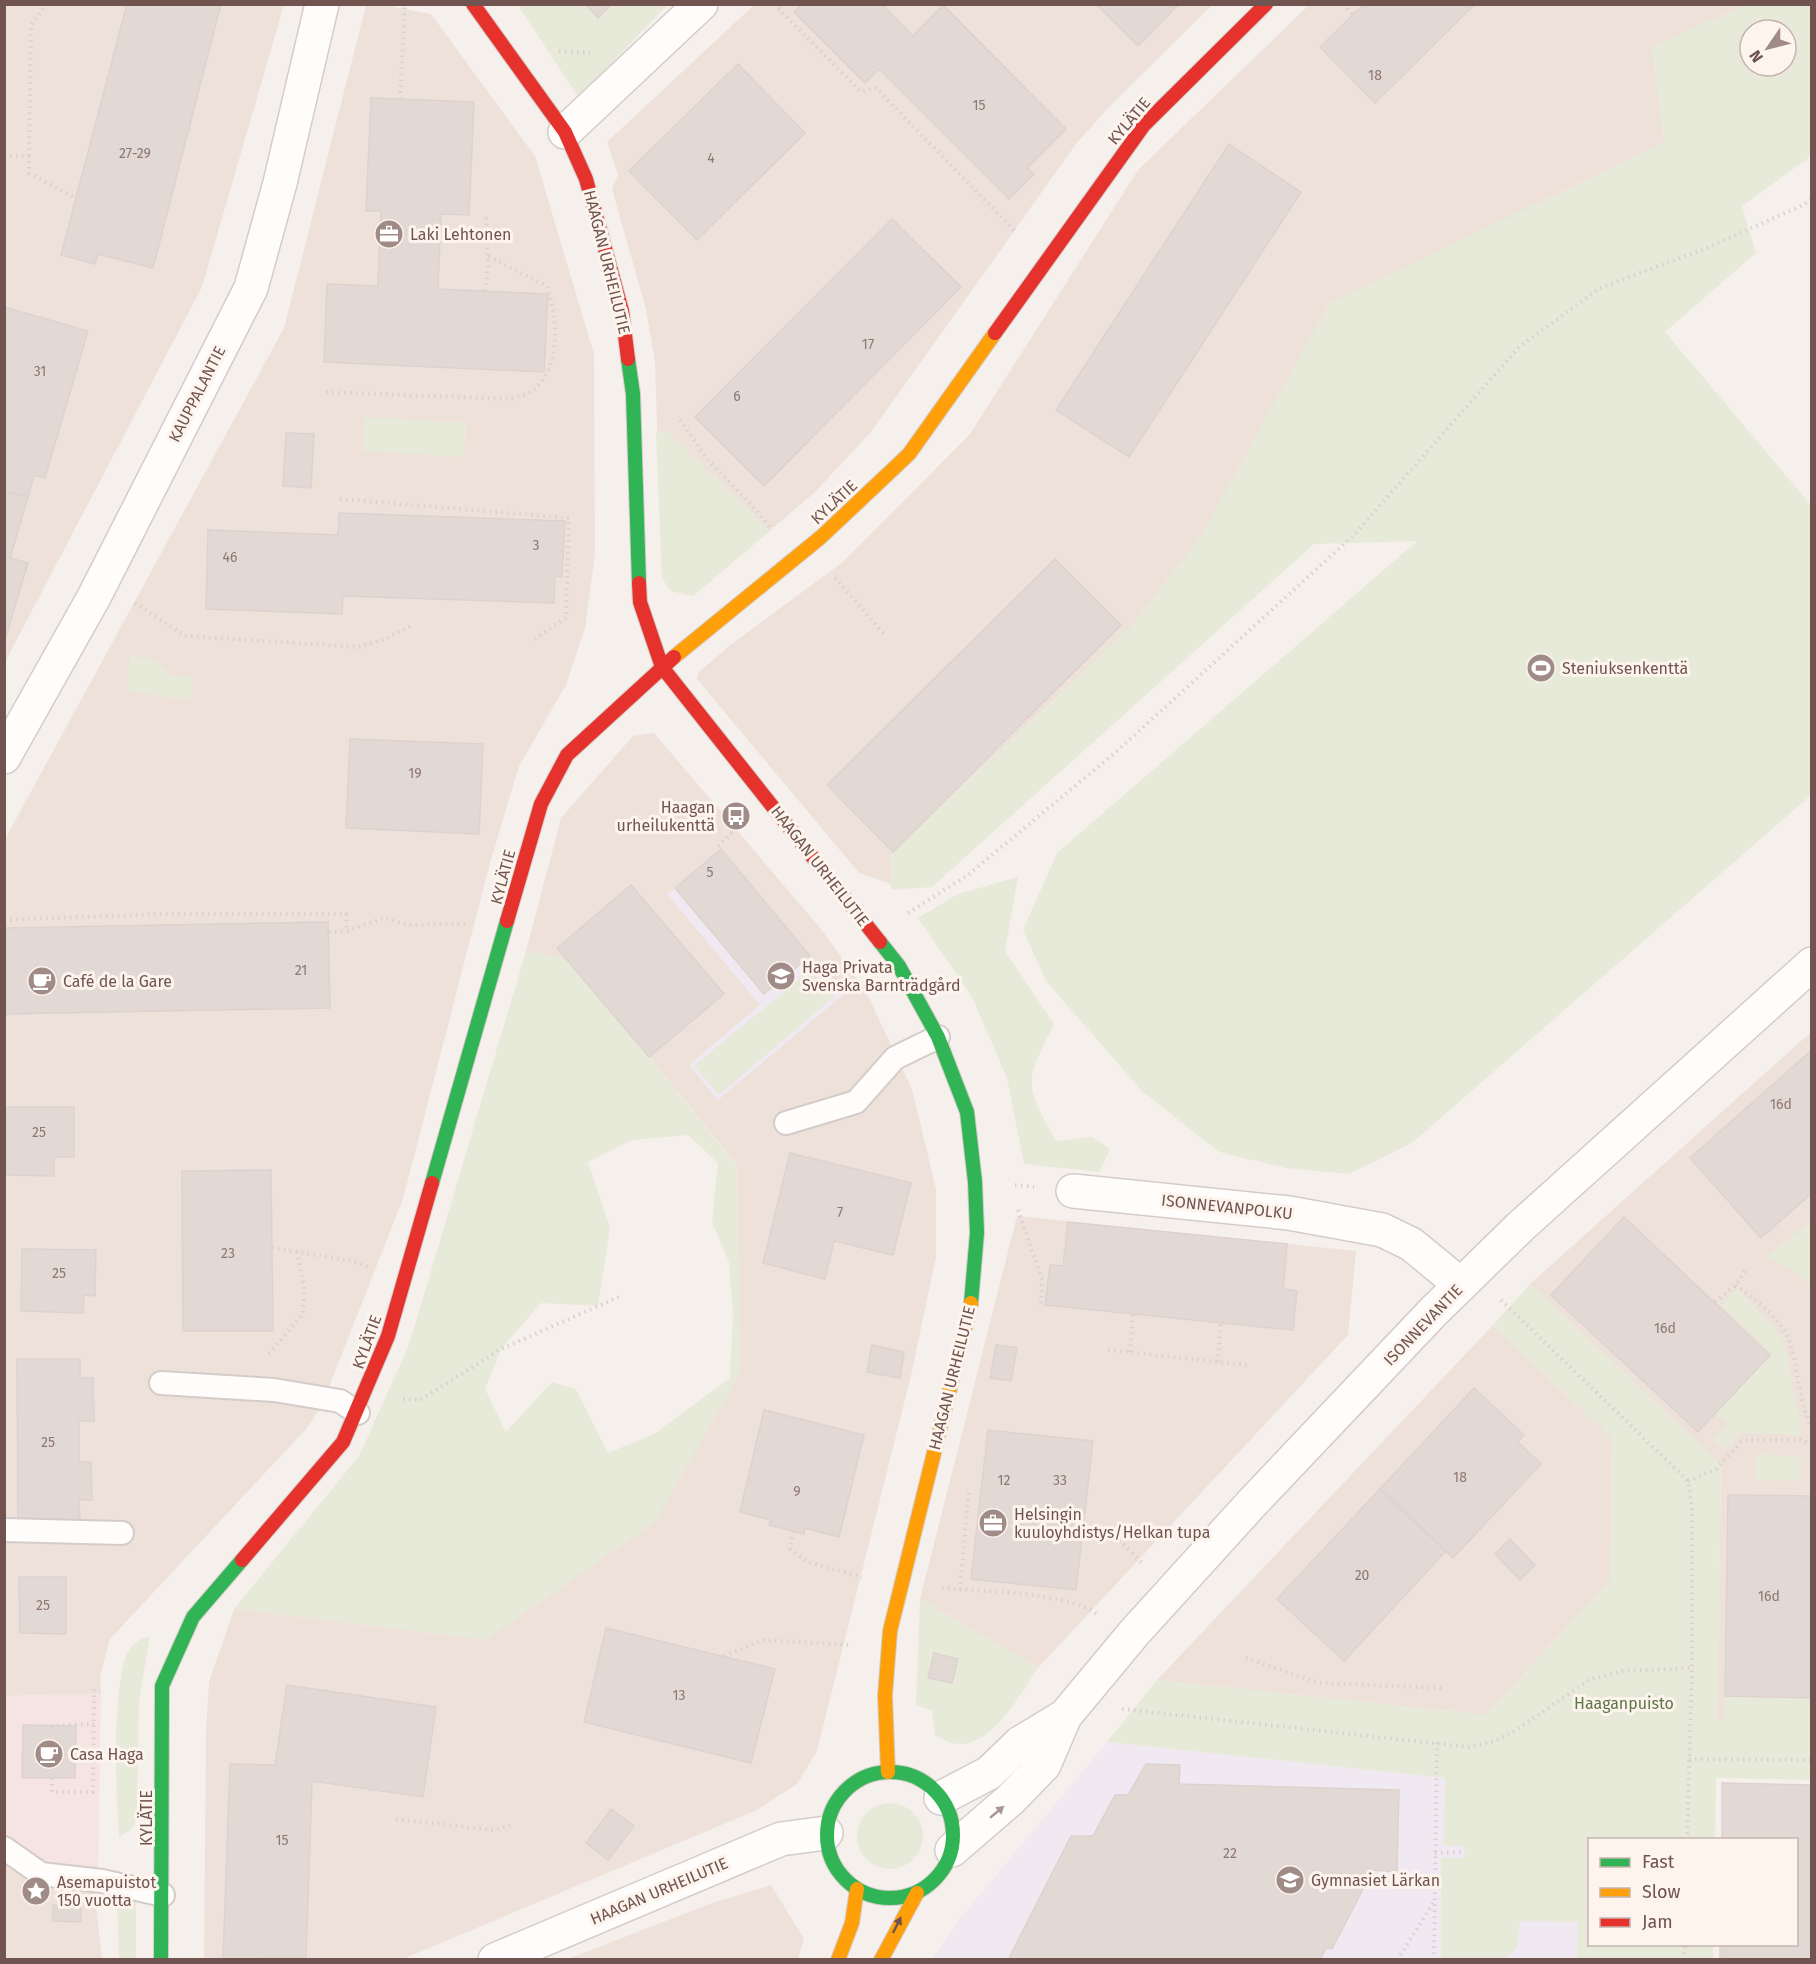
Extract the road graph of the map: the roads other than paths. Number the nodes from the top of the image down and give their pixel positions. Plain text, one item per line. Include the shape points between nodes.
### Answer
1 (322, 4) edge
2 (473, 4) edge
3 (701, 4) edge
4 (1266, 4) edge
5 (565, 132) junction
6 (662, 667) junction
7 (4, 757) edge
8 (1812, 964) edge
9 (938, 1037) junction
10 (786, 1123) dead end
11 (1073, 1191) road end
12 (1467, 1279) junction
13 (161, 1383) dead end
14 (360, 1406) junction
15 (4, 1530) edge
16 (122, 1533) dead end
17 (1065, 1716) junction
18 (888, 1772) junction
19 (941, 1798) junction
20 (826, 1833) junction
21 (952, 1850) junction
22 (6, 1853) edge
23 (857, 1889) junction
24 (917, 1893) junction
25 (163, 1895) junction
26 (161, 1959) edge
27 (495, 1959) edge
28 (838, 1959) edge
29 (881, 1959) edge

1 - 7 street, KAUPPALANTIE via 251,288 94,597
2 - 5 street, HAAGAN URHEILUTIE
3 - 5 street
4 - 6 street, KYLÄTIE via 1144,124 909,454 821,537
5 - 6 street, HAAGAN URHEILUTIE via 586,179 622,310 633,394 640,602
6 - 9 street, HAAGAN URHEILUTIE via 898,966
6 - 14 street, KYLÄTIE via 567,755 541,804 388,1336
8 - 12 street, ISONNEVANTIE
9 - 10 lane via 895,1058 856,1102
9 - 18 street, HAAGAN URHEILUTIE via 967,1112 977,1233 971,1308 890,1631 885,1696
11 - 12 street, ISONNEVANPOLKU via 1289,1213 1382,1230
12 - 17 street, ISONNEVANTIE via 1252,1503
13 - 14 lane via 250,1389
14 - 25 street, KYLÄTIE via 343,1442 193,1617 162,1686
15 - 16 lane
17 - 19 street, ISONNEVANTIE via 1020,1743 989,1773
21 -> 17 street, ISONNEVANTIE via 1011,1800 1044,1765
18 - 19 street via 909,1774
18 - 20 street via 869,1775 853,1784 835,1806
19 - 21 street via 954,1832
20 - 23 street via 830,1855 840,1874
20 - 27 street, HAAGAN URHEILUTIE via 781,1839
21 - 24 street via 939,1875
22 - 25 lane via 41,1874 102,1881
23 - 24 street via 876,1897 896,1899
23 - 28 street via 852,1923
29 -> 24 street
25 - 26 street, KYLÄTIE

